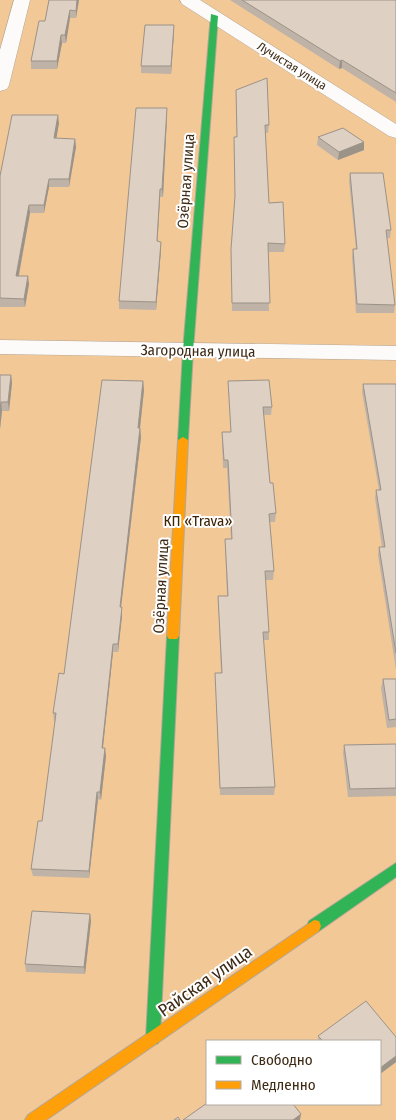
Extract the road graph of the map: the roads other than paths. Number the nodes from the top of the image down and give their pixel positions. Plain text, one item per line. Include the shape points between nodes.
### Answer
1 (22, 0) edge
2 (188, 0) edge
3 (214, 16) junction
4 (0, 85) edge
5 (396, 132) edge
6 (0, 347) edge
7 (188, 351) junction
8 (396, 353) edge
9 (396, 869) edge
10 (153, 1038) junction
11 (33, 1120) edge

1 - 4 street
2 - 3 street, Лучистая улица
3 - 5 street, Лучистая улица
3 - 7 street, Озёрная улица
6 - 7 street, Загородная улица
7 - 8 street, Загородная улица
7 - 10 street, Озёрная улица
9 - 10 street, Райская улица
10 - 11 street, Райская улица

